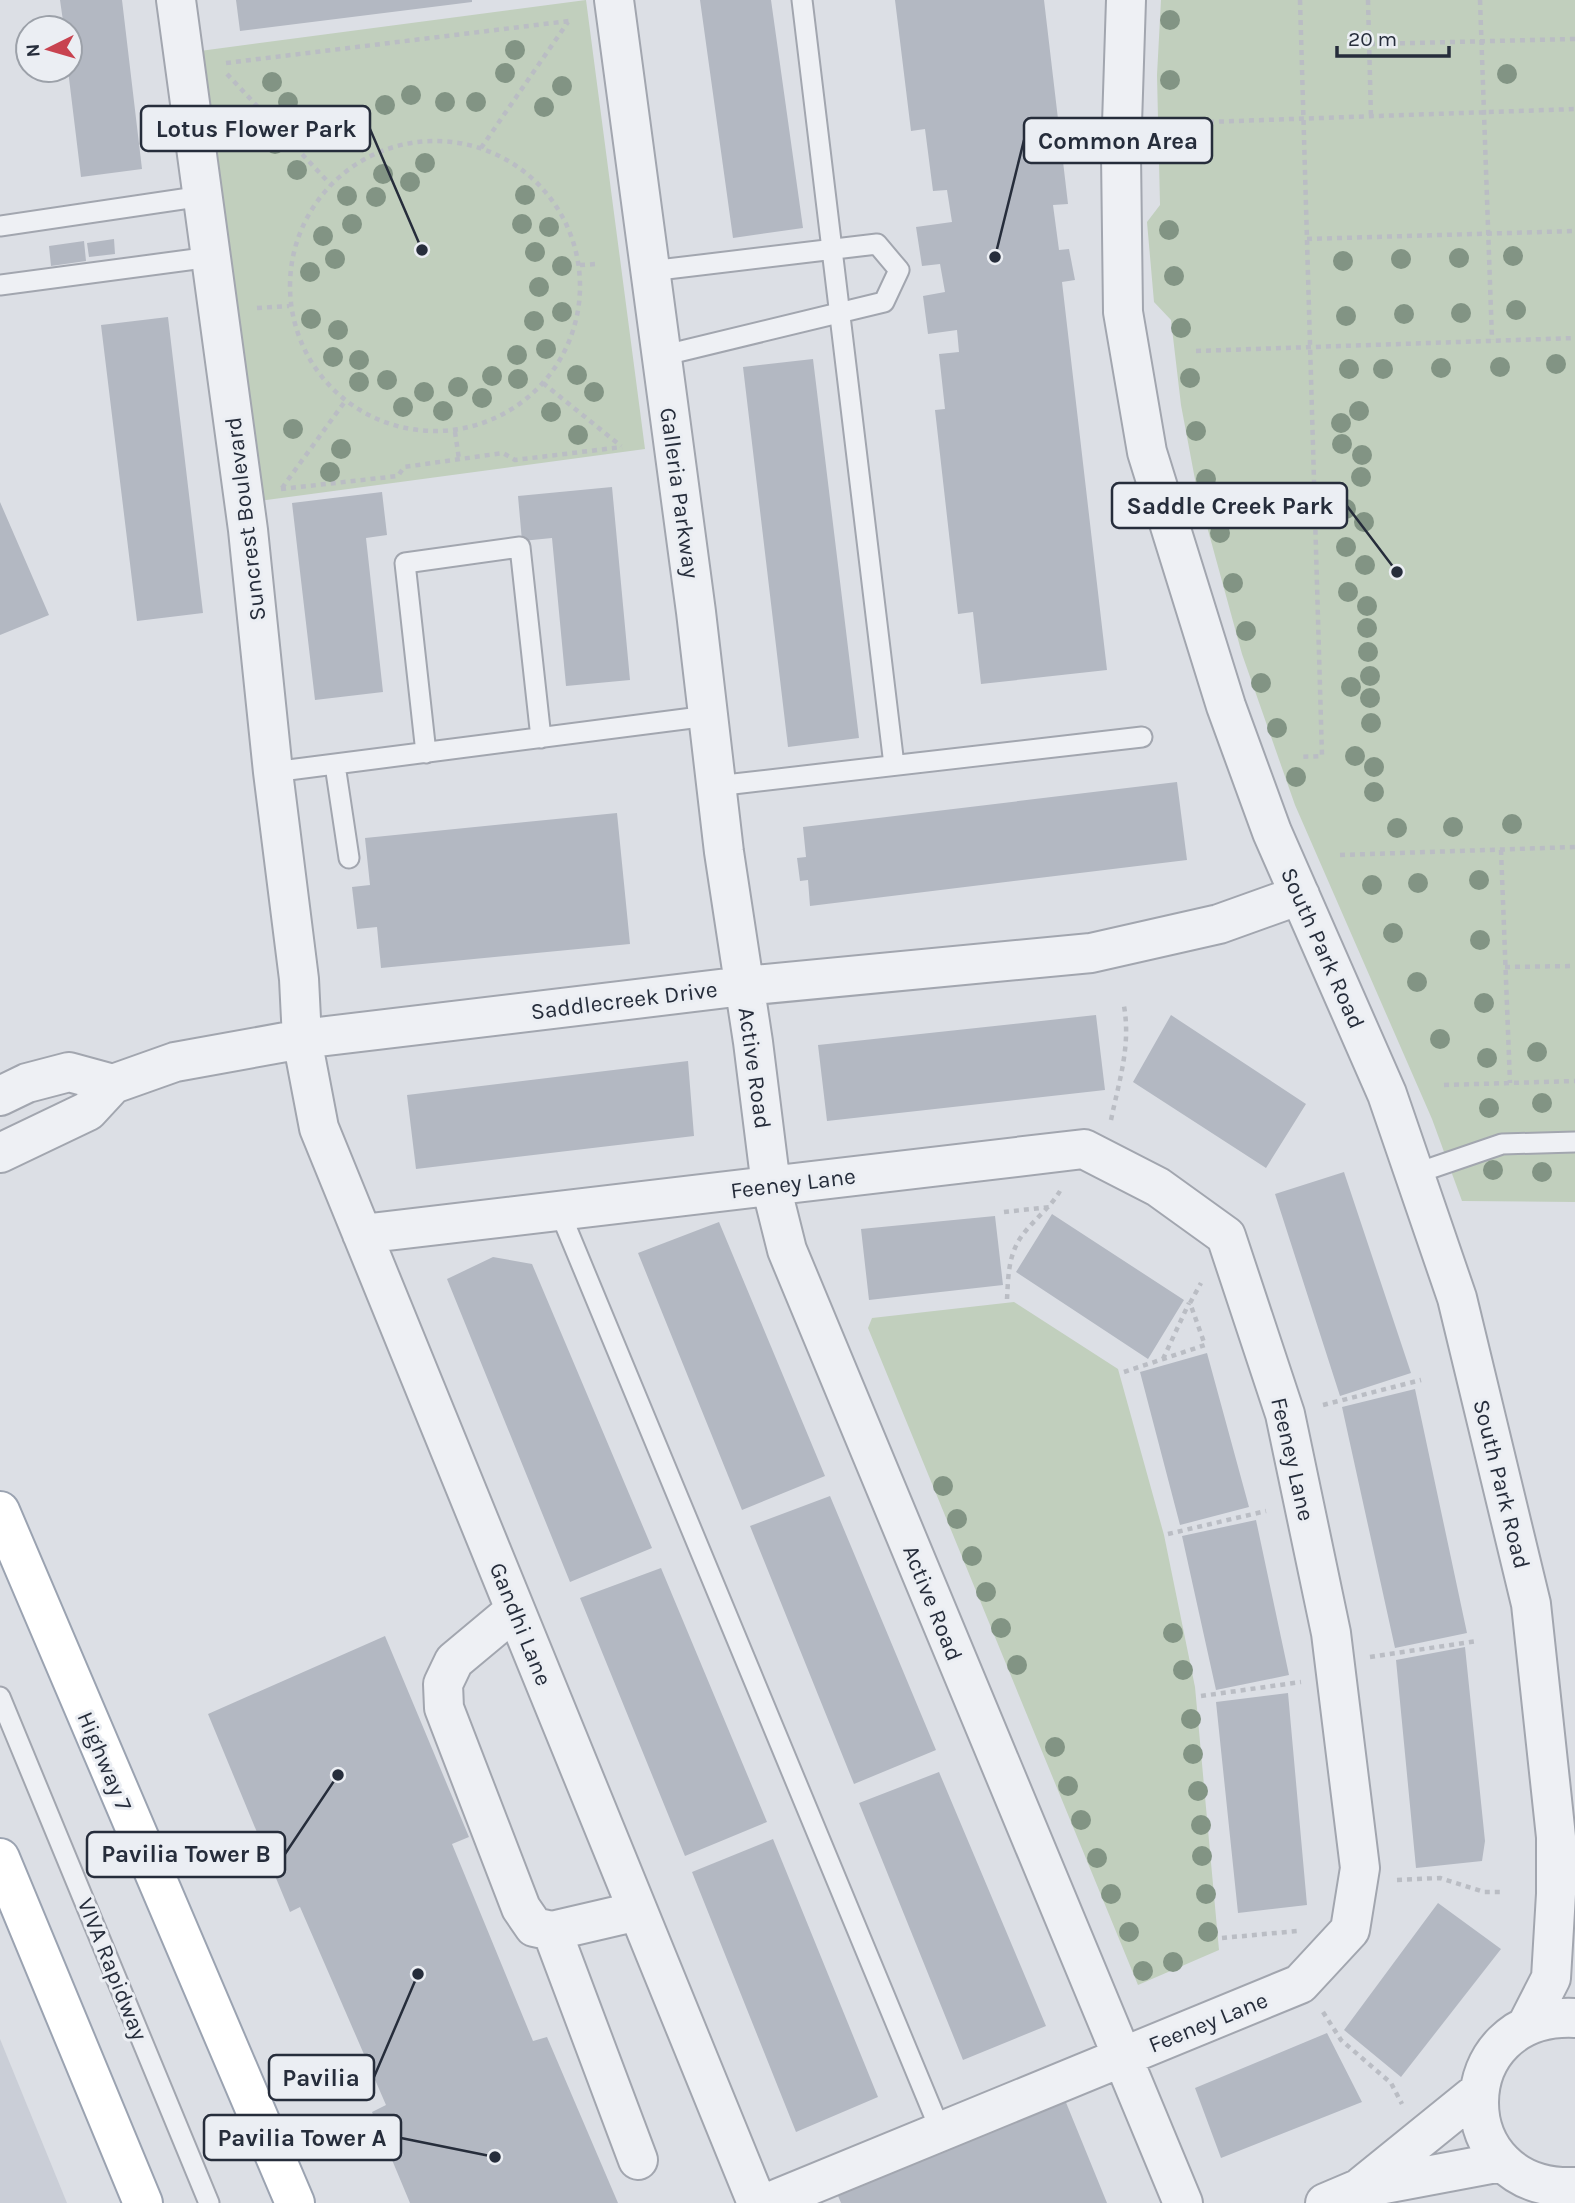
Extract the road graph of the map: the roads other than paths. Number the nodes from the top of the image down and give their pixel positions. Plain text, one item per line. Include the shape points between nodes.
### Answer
1 (176, 0) edge
2 (614, 0) edge
3 (802, 0) edge
4 (1126, 0) edge
5 (203, 196) junction
6 (0, 226) edge
7 (832, 248) junction
8 (211, 257) junction
9 (650, 271) junction
10 (0, 285) edge
11 (839, 314) junction
12 (662, 356) junction
13 (708, 716) junction
14 (1142, 737) dead end
15 (541, 738) junction
16 (426, 753) junction
17 (335, 765) junction
18 (894, 765) junction
19 (273, 772) junction
20 (716, 786) junction
21 (349, 858) dead end
22 (1300, 895) junction
23 (744, 986) junction
24 (302, 1039) junction
25 (113, 1084) junction
26 (0, 1096) edge
27 (1575, 1143) edge
28 (0, 1153) edge
29 (1415, 1174) junction
30 (771, 1186) junction
31 (559, 1210) junction
32 (362, 1234) junction
33 (0, 1511) edge
34 (515, 1611) junction
35 (0, 1697) edge
36 (0, 1858) edge
37 (1556, 1894) junction
38 (638, 1911) junction
39 (552, 1931) junction
40 (1575, 1961) edge
41 (1575, 2018) edge
42 (1527, 2025) junction
43 (1122, 2058) junction
44 (1478, 2092) junction
45 (941, 2132) junction
46 (638, 2160) dead end
47 (1501, 2162) junction
48 (1575, 2187) edge
49 (1341, 2196) edge
50 (143, 2203) edge
51 (209, 2203) edge
52 (295, 2203) edge
53 (757, 2203) edge
54 (767, 2203) edge
55 (1183, 2203) edge

1 - 5 street, Suncrest Boulevard
2 - 9 street, Galleria Parkway
3 - 7 lane
4 - 22 street, South Park Road via 1121,155 1123,312 1146,452 1226,706
5 - 6 lane
5 - 8 street, Suncrest Boulevard
7 - 9 lane
7 - 11 lane
7 - 11 lane via 877,244 899,270 884,302
8 - 10 lane
8 - 19 street, Suncrest Boulevard via 248,530
9 - 12 street, Galleria Parkway
11 - 12 lane
11 - 18 lane
12 - 13 street, Galleria Parkway
13 - 15 lane
13 - 20 street, Galleria Parkway
14 - 18 lane
15 - 16 lane
15 - 16 lane via 520,547 405,562
16 - 17 lane
17 - 19 lane
17 - 21 lane
18 - 20 lane
19 - 24 street, Suncrest Boulevard
20 - 23 street, Galleria Parkway
22 - 23 street, Saddlecreek Drive via 1219,924 1091,953
22 - 29 street, South Park Road via 1387,1094
23 - 24 street, Saddlecreek Drive
23 - 30 street, Active Road
24 - 25 street, Saddlecreek Drive via 175,1062
24 - 32 street, Gandhi Lane via 319,1128
25 - 26 street via 69,1072
25 - 28 street, Saddlecreek Drive via 88,1111
27 - 29 lane via 1502,1144
29 - 37 street, South Park Road via 1457,1298 1531,1604 1556,1837
30 - 31 street, Feeney Lane
30 - 43 street, Active Road via 787,1250
30 - 43 street, Feeney Lane via 1093,1154 1158,1187 1226,1236 1284,1414 1304,1502 1335,1670 1360,1868 1350,1930 1300,1984
31 - 32 street, Feeney Lane
31 - 45 lane
32 - 34 street, Gandhi Lane
33 - 52 main road, Highway 7
34 - 38 street, Gandhi Lane
34 - 39 street via 454,1661 443,1684 444,1708 521,1908 534,1927
35 - 51 lane, VIVA Rapidway
36 - 50 main road
37 - 40 street, South Park Road
37 - 42 street, South Park Road via 1550,1978
38 - 39 street
38 - 53 street, Gandhi Lane
39 - 46 street
41 - 42 street via 1553,2017
42 - 44 street via 1504,2041 1486,2064
43 - 45 street, Feeney Lane
43 - 55 street, Active Road
44 - 47 street via 1479,2117
44 - 49 street
45 - 54 street, Feeney Lane
47 - 48 street via 1524,2179 1552,2188
47 - 49 street

